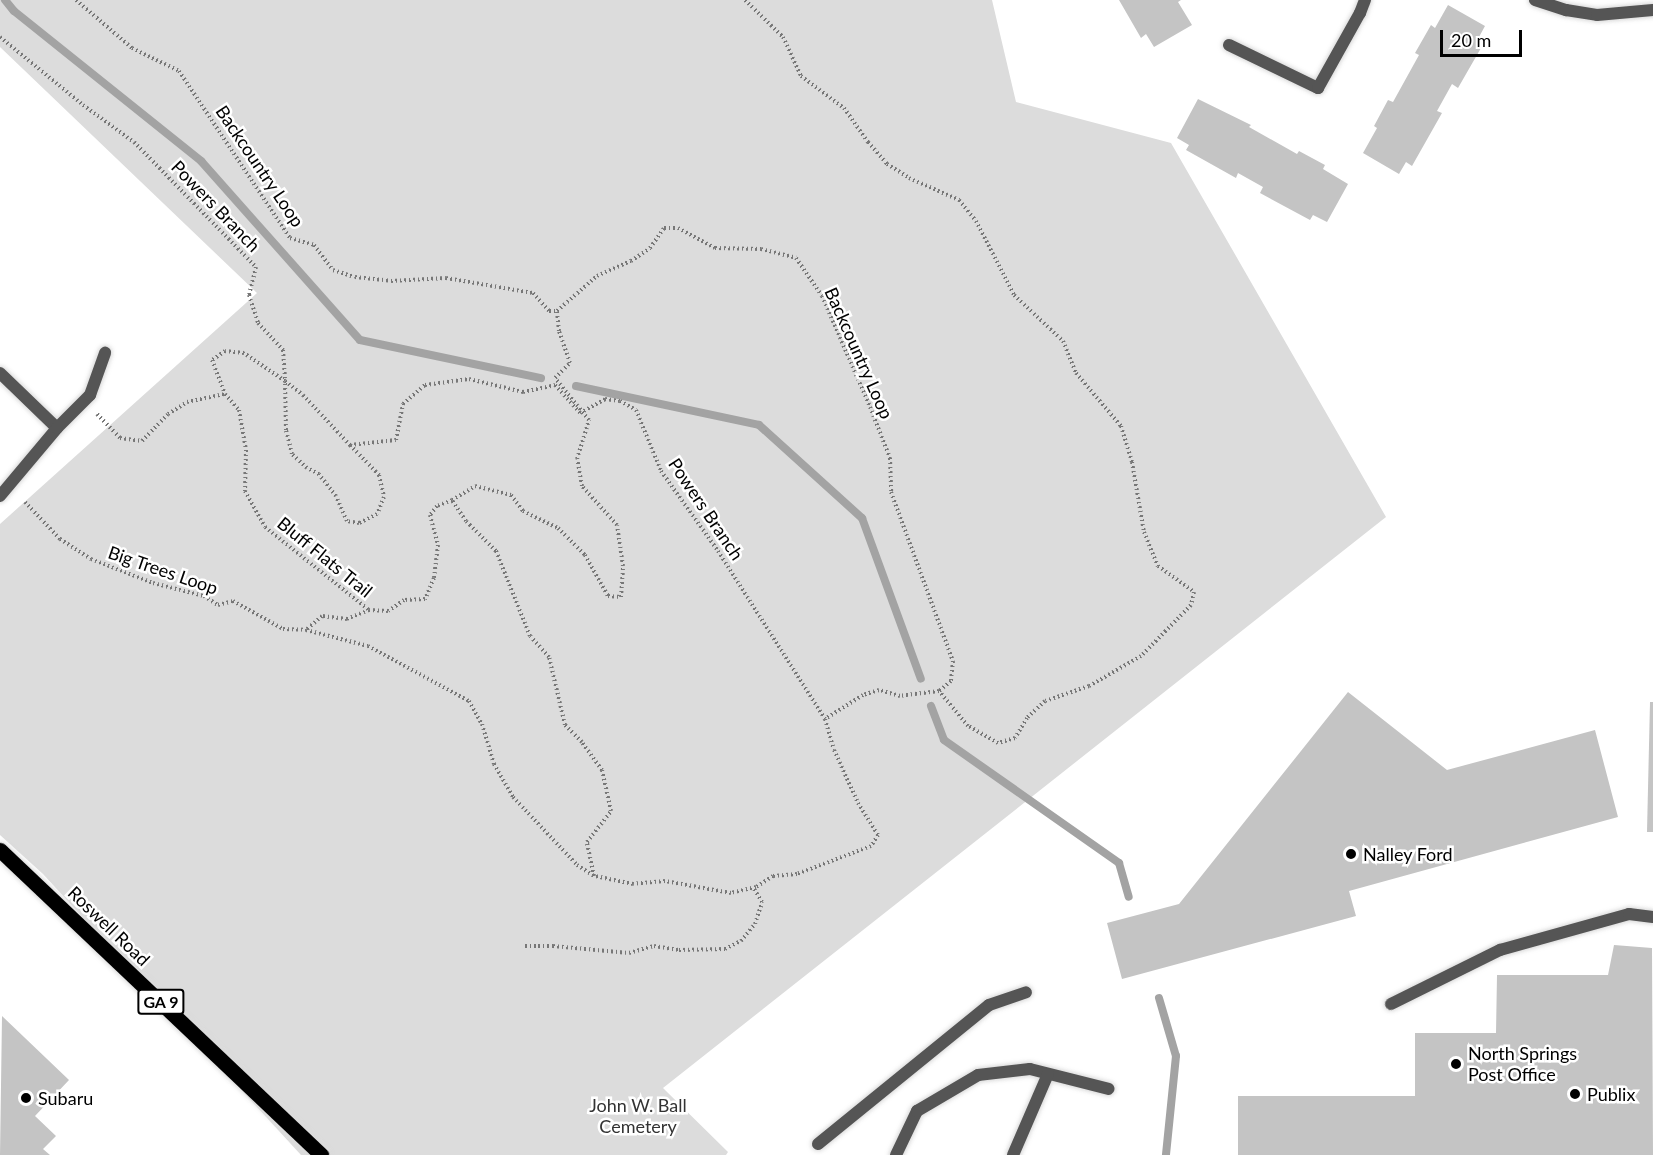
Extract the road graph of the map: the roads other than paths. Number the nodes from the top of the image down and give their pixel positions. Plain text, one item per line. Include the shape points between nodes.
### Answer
1 (1365, 0) edge
2 (1535, 0) edge
3 (1653, 10) edge
4 (1229, 45) dead end
5 (105, 353) dead end
6 (0, 373) edge
7 (57, 428) junction
8 (0, 496) edge
9 (0, 850) edge
10 (1653, 917) edge
11 (1026, 992) dead end
12 (1391, 1004) dead end
13 (1048, 1074) junction
14 (1109, 1089) dead end
15 (819, 1144) dead end
16 (316, 1153) edge
17 (896, 1155) edge
18 (1013, 1155) edge

1 - 4 street via 1318,88
2 - 3 street via 1598,15
5 - 7 street via 90,395
6 - 7 street
7 - 8 street
9 - 16 main road, Roswell Road / GA 9
10 - 12 street via 1629,914 1500,950
11 - 15 street via 989,1005
13 - 14 street
13 - 17 street via 1030,1069 978,1075 916,1111
13 - 18 street

